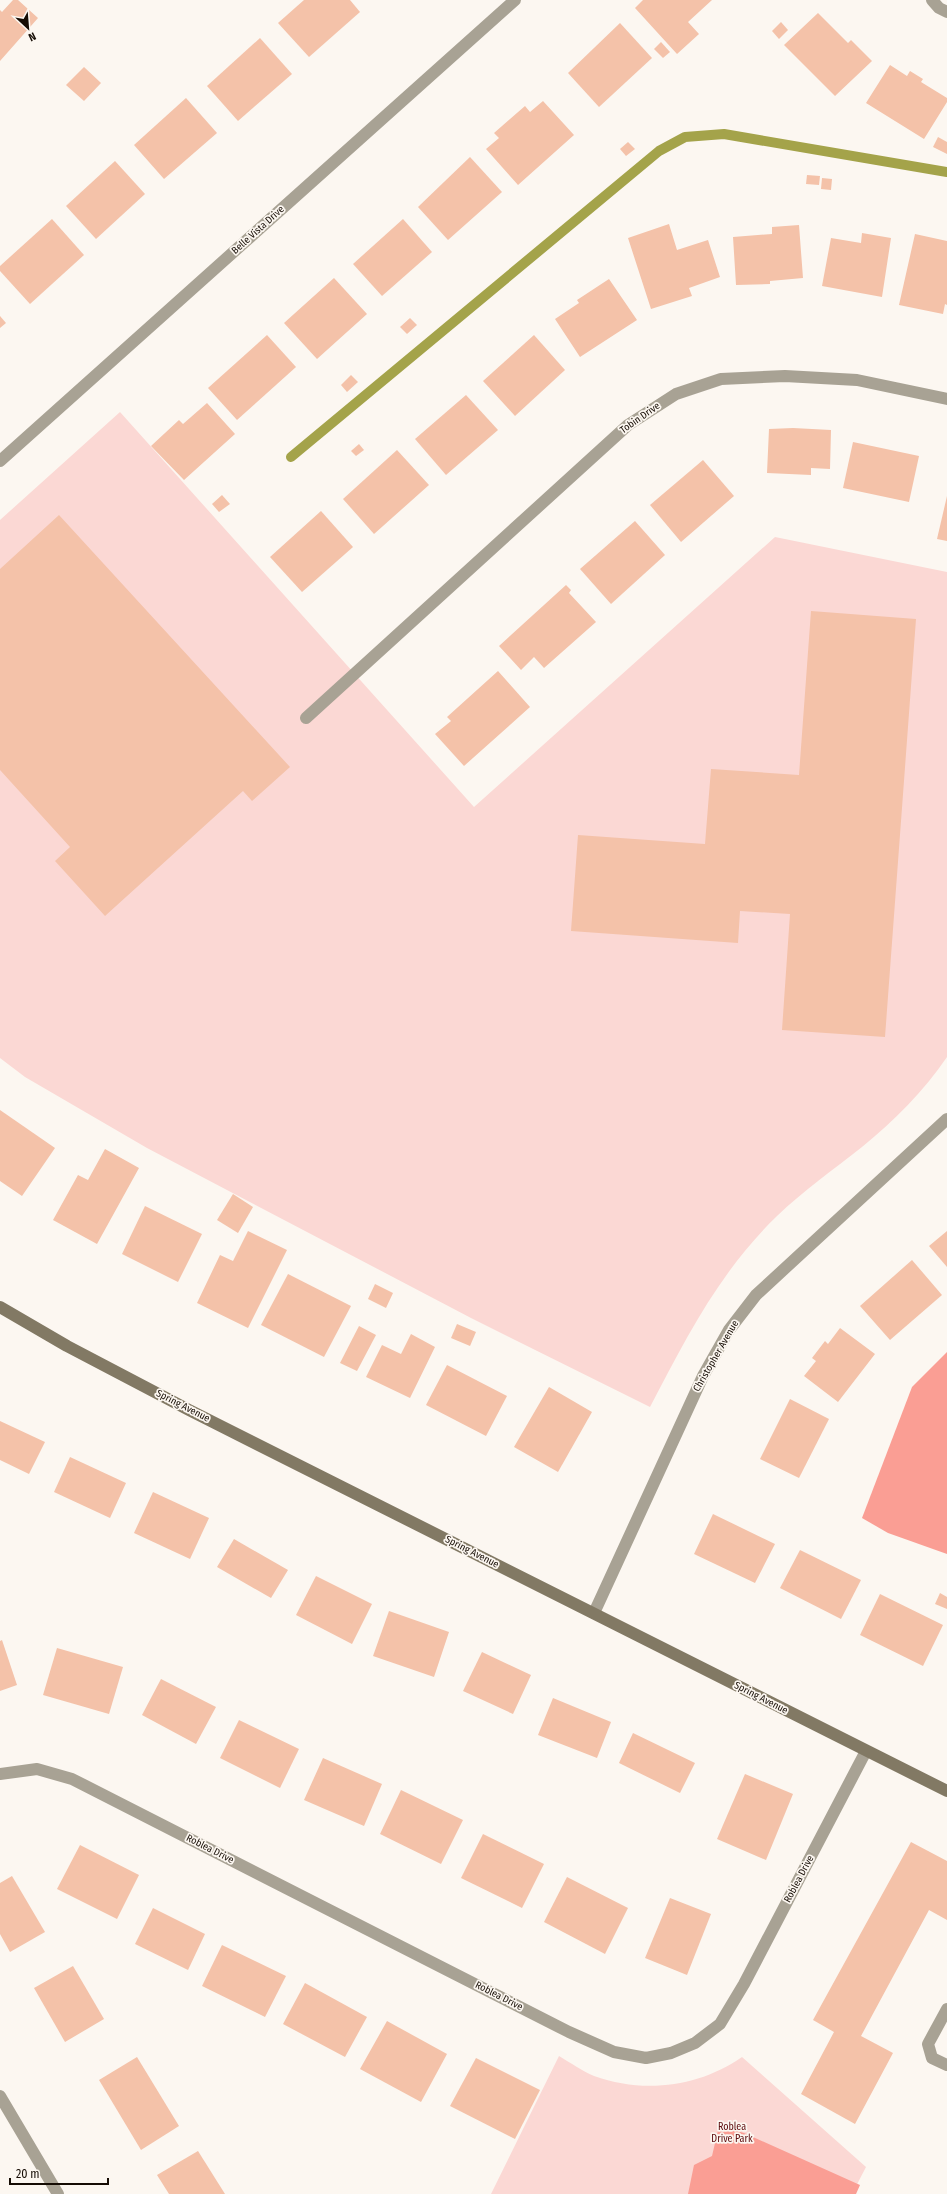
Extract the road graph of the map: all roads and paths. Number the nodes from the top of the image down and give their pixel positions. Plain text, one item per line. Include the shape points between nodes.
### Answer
1 (515, 0) edge
2 (932, 0) edge
3 (947, 12) edge
4 (947, 398) edge
5 (0, 461) edge
6 (306, 718) dead end
7 (947, 1118) edge
8 (0, 1308) edge
9 (594, 1613) junction
10 (866, 1751) junction
11 (0, 1774) edge
12 (947, 1791) edge
13 (947, 2009) edge
14 (947, 2065) edge
15 (0, 2096) edge
16 (58, 2194) edge

1 - 5 street, Belle Vista Drive
2 - 3 street
4 - 6 street, Tobin Drive via 857,380 785,376 721,379 676,394 628,425
7 - 9 street, Christopher Avenue via 756,1295 730,1330 703,1376
8 - 9 street, Spring Avenue via 182,1406
9 - 10 street, Spring Avenue
10 - 11 street, Roblea Drive via 744,1984 720,2024 695,2043 671,2053 646,2058 614,2052 569,2032 72,1779 37,1769
10 - 12 street, Spring Avenue
13 - 14 street via 928,2044 932,2058
15 - 16 street

